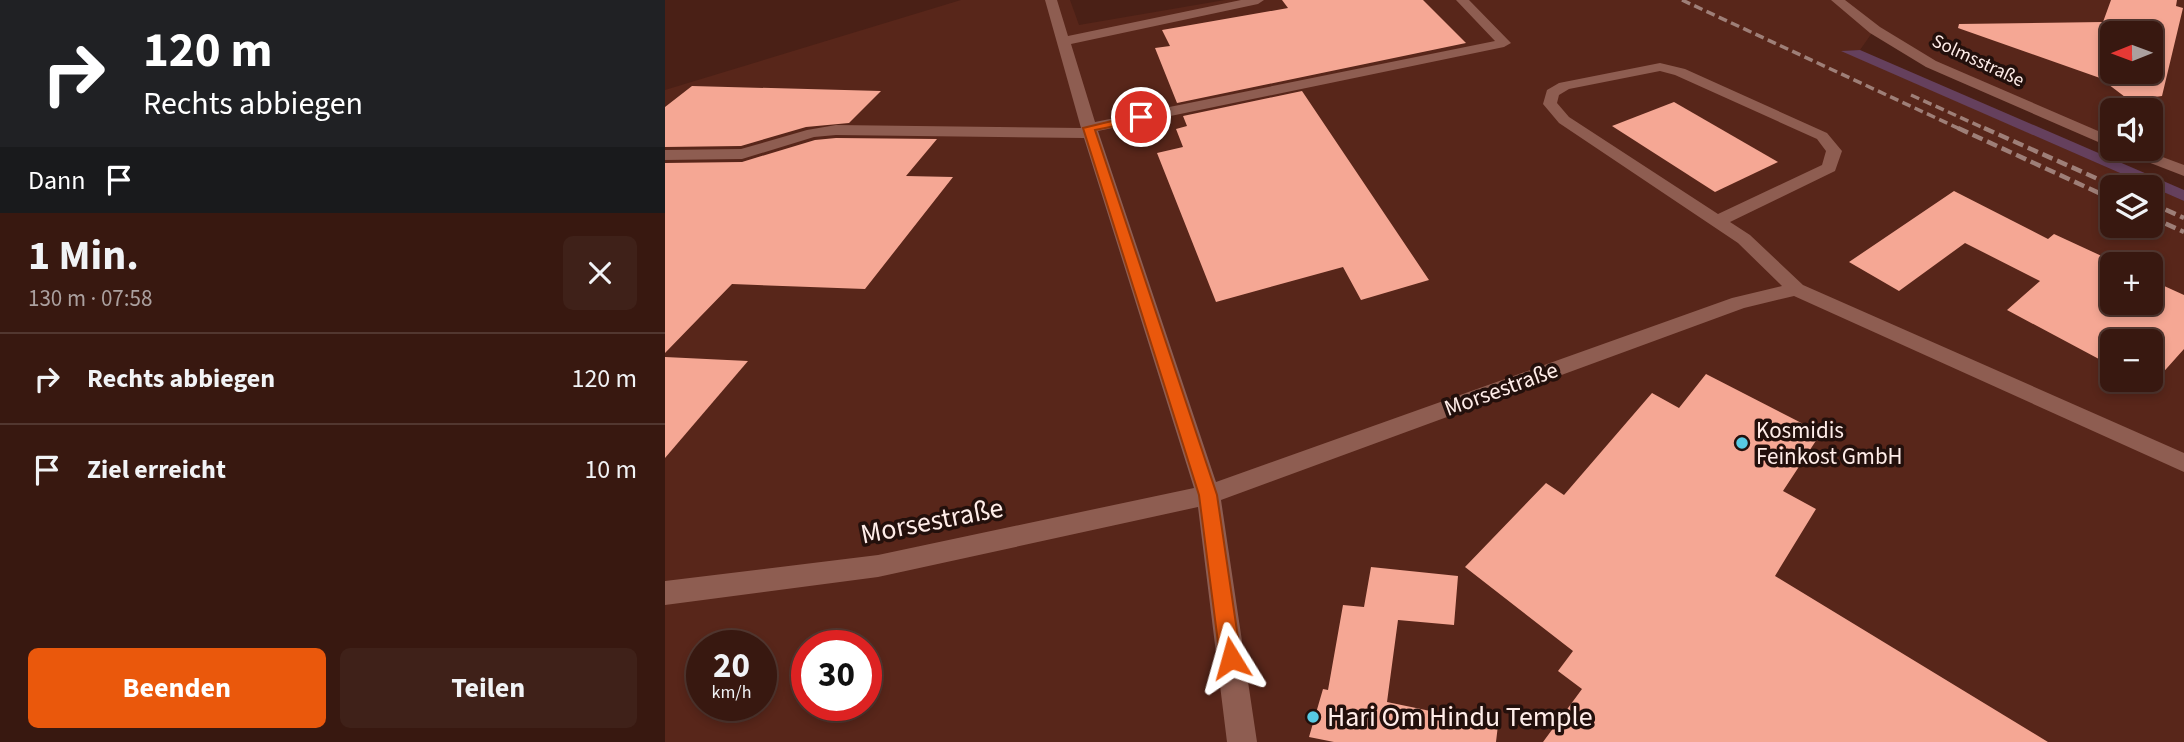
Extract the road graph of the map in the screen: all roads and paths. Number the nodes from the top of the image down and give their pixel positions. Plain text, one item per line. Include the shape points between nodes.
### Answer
1 (1051, 0) edge
2 (1258, 0) edge
3 (1462, 0) edge
4 (1837, 0) edge
5 (1064, 41) junction
6 (1090, 130) junction
7 (2100, 138) edge
8 (665, 155) edge
9 (2159, 161) edge
10 (2184, 171) edge
11 (1718, 221) junction
12 (1796, 289) junction
13 (2184, 463) edge
14 (1208, 495) junction
15 (665, 593) edge
16 (1242, 742) edge

1 - 5 street
2 - 5 street
3 - 6 street via 1503,43
4 - 7 street, Solmsstraße via 1931,64
5 - 6 street
6 - 8 street via 836,130 742,154
6 - 14 street
9 - 10 street
11 - 11 street via 1564,120 1551,104 1552,93 1564,86 1660,67 1822,136 1834,151 1829,167
11 - 12 street via 1744,239
12 - 13 street
12 - 14 street, Morsestraße via 1739,303
14 - 15 street, Morsestraße via 878,566
14 - 16 street

